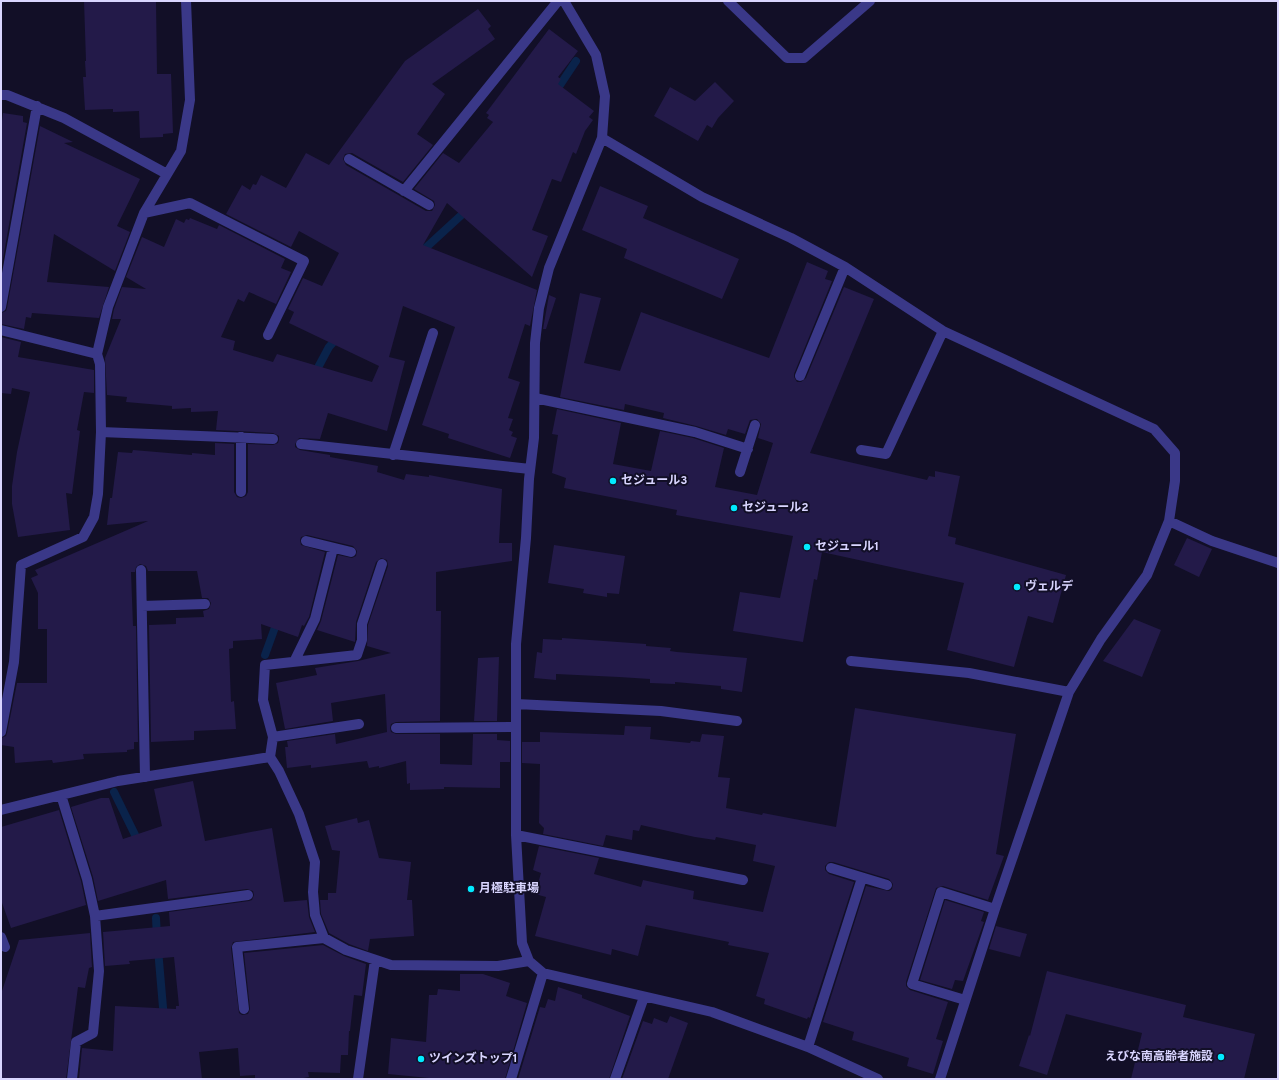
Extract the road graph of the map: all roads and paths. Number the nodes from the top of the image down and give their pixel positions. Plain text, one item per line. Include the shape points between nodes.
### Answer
1 (186, 1) edge
2 (558, 1) edge
3 (564, 1) edge
4 (728, 1) edge
5 (870, 1) edge
6 (1, 95) edge
7 (37, 106) junction
8 (602, 138) junction
9 (349, 159) dead end
10 (167, 174) junction
11 (404, 191) junction
12 (429, 205) dead end
13 (144, 213) junction
14 (845, 267) junction
15 (1, 307) edge
16 (1, 330) edge
17 (943, 331) junction
18 (433, 333) dead end
19 (268, 335) dead end
20 (97, 354) junction
21 (800, 376) dead end
22 (534, 398) junction
23 (755, 425) dead end
24 (102, 432) junction
25 (241, 438) junction
26 (273, 439) dead end
27 (301, 444) dead end
28 (748, 449) junction
29 (861, 450) dead end
30 (394, 455) junction
31 (530, 469) junction
32 (740, 472) dead end
33 (241, 492) dead end
34 (1168, 521) junction
35 (306, 541) dead end
36 (333, 548) junction
37 (351, 552) dead end
38 (1278, 562) edge
39 (382, 564) dead end
40 (141, 570) dead end
41 (204, 604) dead end
42 (142, 606) junction
43 (295, 660) junction
44 (851, 661) dead end
45 (1069, 692) junction
46 (516, 704) junction
47 (737, 721) dead end
48 (359, 724) dead end
49 (516, 727) junction
50 (396, 728) dead end
51 (1, 732) edge
52 (273, 737) junction
53 (270, 757) junction
54 (145, 778) junction
55 (61, 795) junction
56 (1, 807) edge
57 (516, 835) junction
58 (831, 868) dead end
59 (862, 878) junction
60 (743, 880) dead end
61 (887, 885) dead end
62 (248, 895) dead end
63 (995, 909) junction
64 (95, 916) junction
65 (1, 937) edge
66 (324, 938) junction
67 (5, 947) dead end
68 (375, 960) junction
69 (529, 962) junction
70 (543, 973) junction
71 (644, 997) junction
72 (965, 1000) junction
73 (244, 1009) dead end
74 (808, 1047) junction
75 (72, 1079) edge
76 (358, 1079) edge
77 (511, 1079) edge
78 (615, 1079) edge
79 (878, 1079) edge
80 (940, 1079) edge

1 - 10 street via 190,100 181,151
2 - 11 street
3 - 8 street via 596,55 605,96
4 - 5 street via 787,58 804,58
6 - 7 street
7 - 10 street
7 - 15 street
8 - 14 street via 702,197 791,238
8 - 22 street via 549,268 539,308 535,343
9 - 11 street
10 - 13 street
11 - 12 street
13 - 19 street via 190,203 304,261
13 - 20 street via 108,307
14 - 17 street
14 - 21 street
16 - 20 street
17 - 29 street via 886,454
17 - 34 street via 1154,429 1175,452 1175,481
18 - 30 street
20 - 24 street via 100,364
22 - 28 street via 695,432
22 - 31 street via 534,438
23 - 28 street
24 - 25 street
24 - 51 street via 94,517 83,537 21,565 14,662
25 - 26 street
25 - 33 street
27 - 30 street
28 - 32 street
30 - 31 street
31 - 46 street via 516,644
34 - 38 street via 1212,541
34 - 45 street via 1147,575 1101,639
35 - 36 street
36 - 37 street
36 - 43 street via 315,619
39 - 43 street via 362,624 362,640 356,655
40 - 42 street
41 - 42 street
42 - 54 street
43 - 52 street via 265,664 263,700
44 - 45 street via 969,673
45 - 63 street
46 - 47 street via 661,711
46 - 49 street
48 - 52 street
49 - 50 street
49 - 57 street
52 - 53 street
53 - 54 street
53 - 66 street via 299,814 316,862 313,892 316,915
54 - 55 street via 118,781
55 - 56 street
55 - 64 street via 88,879
57 - 60 street
57 - 69 street via 522,944
58 - 59 street
59 - 61 street
59 - 74 street
62 - 64 street
63 - 72 street
63 - 72 street via 941,892 912,984
64 - 75 street via 99,971 93,1033 76,1042
65 - 67 street
66 - 68 street via 346,950
66 - 73 street via 237,947
68 - 69 street via 391,965 498,966
68 - 76 street
69 - 70 street
70 - 71 street
70 - 77 street
71 - 74 street via 712,1012
71 - 78 street
72 - 80 street
74 - 79 street

